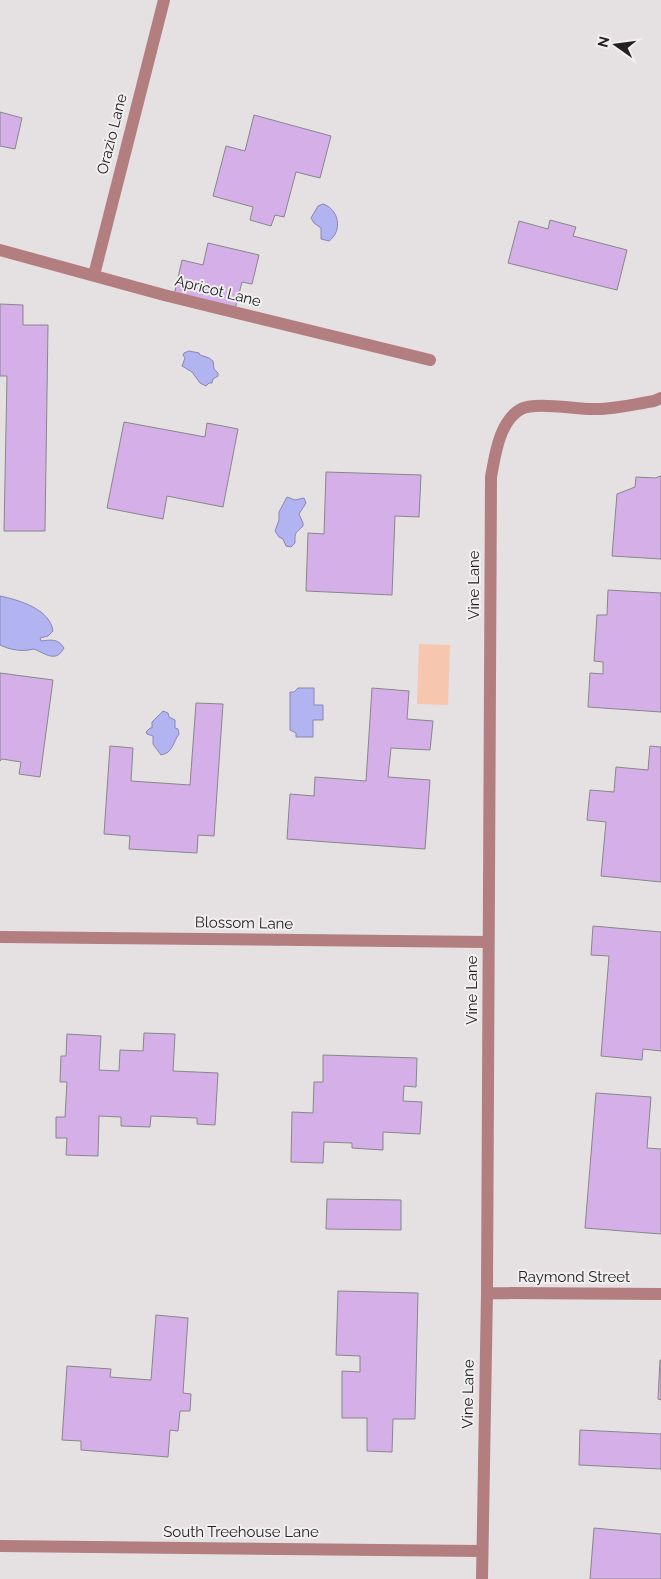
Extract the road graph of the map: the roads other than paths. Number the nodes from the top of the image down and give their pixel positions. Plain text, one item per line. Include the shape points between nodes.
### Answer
1 (164, 0) edge
2 (0, 250) edge
3 (94, 275) junction
4 (430, 360) dead end
5 (661, 398) edge
6 (0, 937) edge
7 (488, 942) junction
8 (487, 1293) junction
9 (661, 1294) edge
10 (0, 1546) edge
11 (482, 1551) junction
12 (482, 1579) edge

1 - 3 street, Orazio Lane
2 - 3 street, Apricot Lane
3 - 4 street, Apricot Lane
5 - 7 street, Vine Lane via 598,409 537,406 521,409 508,421 496,445 491,478
6 - 7 street, Blossom Lane
7 - 8 street, Vine Lane
8 - 9 street, Raymond Street
8 - 11 street, Vine Lane
10 - 11 street, South Treehouse Lane
11 - 12 street, Vine Lane

